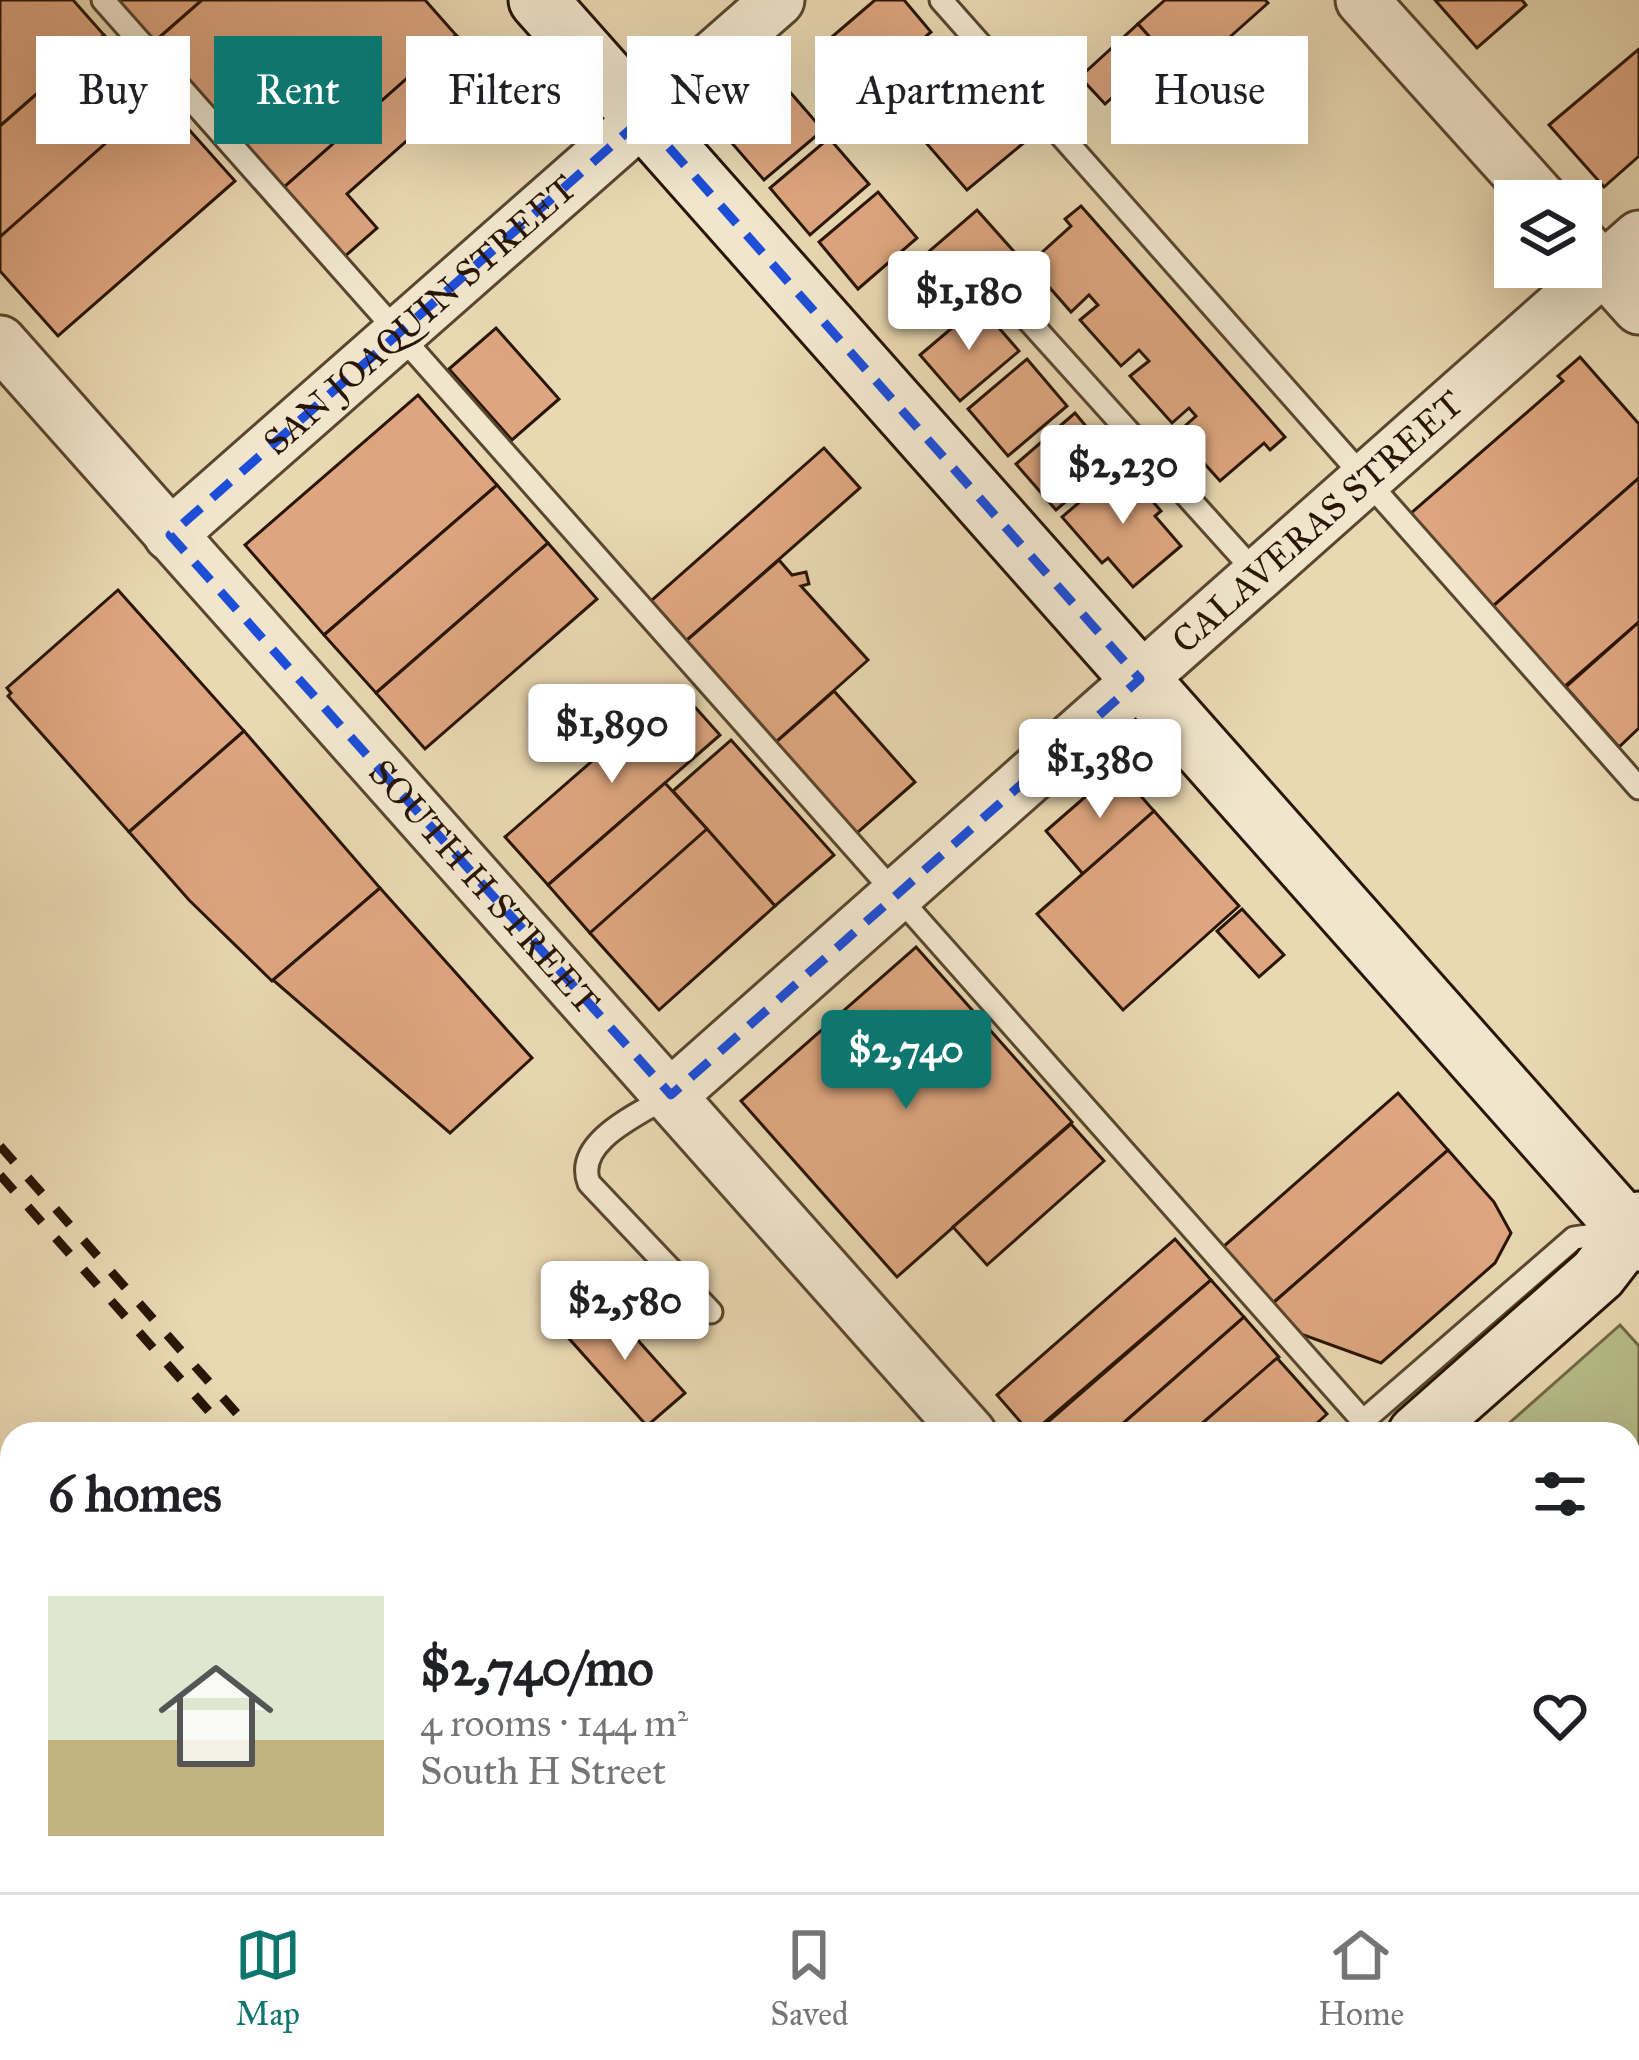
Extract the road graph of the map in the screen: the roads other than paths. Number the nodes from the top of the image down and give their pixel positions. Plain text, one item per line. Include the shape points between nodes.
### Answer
1 (103, 0) edge
2 (538, 0) edge
3 (778, 0) edge
4 (941, 0) edge
5 (1362, 0) edge
6 (737, 36) edge
7 (627, 100) edge
8 (627, 132) edge
9 (666, 144) edge
10 (1524, 180) edge
11 (1608, 249) edge
12 (1010, 300) dead end
13 (1639, 308) edge
14 (399, 333) junction
15 (0, 342) edge
16 (1365, 480) junction
17 (170, 535) junction
18 (1258, 575) junction
19 (1140, 679) junction
20 (1639, 788) edge
21 (898, 893) junction
22 (671, 1095) junction
23 (1636, 1231) edge
24 (711, 1312) dead end
25 (959, 1422) edge
26 (1431, 1422) edge

1 - 14 lane
2 - 7 main road
3 - 6 street, SAN JOAQUIN STREET
4 - 16 lane
5 - 10 street
8 - 14 street, SAN JOAQUIN STREET
9 - 19 main road
11 - 13 street
11 - 16 street, CALAVERAS STREET
12 - 18 lane
14 - 17 street, SAN JOAQUIN STREET
14 - 21 lane
15 - 17 street, SOUTH H STREET
16 - 18 street, CALAVERAS STREET
16 - 20 lane
17 - 22 street, SOUTH H STREET
18 - 19 street, CALAVERAS STREET
19 - 21 street, CALAVERAS STREET
19 - 23 main road
21 - 22 street, CALAVERAS STREET
21 - 23 lane via 1363,1421 1574,1238
22 - 24 lane via 589,1153 586,1174
22 - 25 street, SOUTH H STREET
23 - 26 main road

